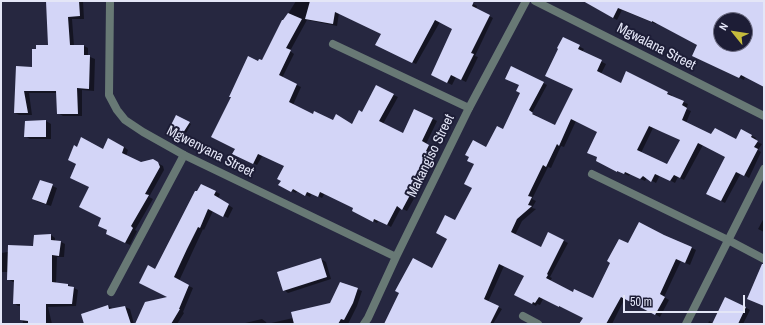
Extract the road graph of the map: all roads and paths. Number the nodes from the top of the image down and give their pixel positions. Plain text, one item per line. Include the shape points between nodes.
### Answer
1 (110, 1) edge
2 (526, 1) edge
3 (535, 1) edge
4 (334, 44) dead end
5 (469, 108) junction
6 (764, 116) edge
7 (184, 155) junction
8 (764, 169) edge
9 (592, 174) dead end
10 (728, 240) junction
11 (396, 257) junction
12 (764, 259) edge
13 (111, 292) dead end
14 (523, 316) dead end
15 (364, 324) edge
16 (538, 324) edge
17 (686, 324) edge

1 - 7 street, Mgwenyana Street via 109,95 125,120
2 - 5 street, Makangiso Street
3 - 6 street, Mgwalana Street
4 - 5 street
5 - 11 street, Makangiso Street
7 - 11 street, Mgwenyana Street
7 - 13 street
8 - 10 street
9 - 10 street
10 - 12 street
10 - 17 street
11 - 15 street, Makangiso Street
14 - 16 street

